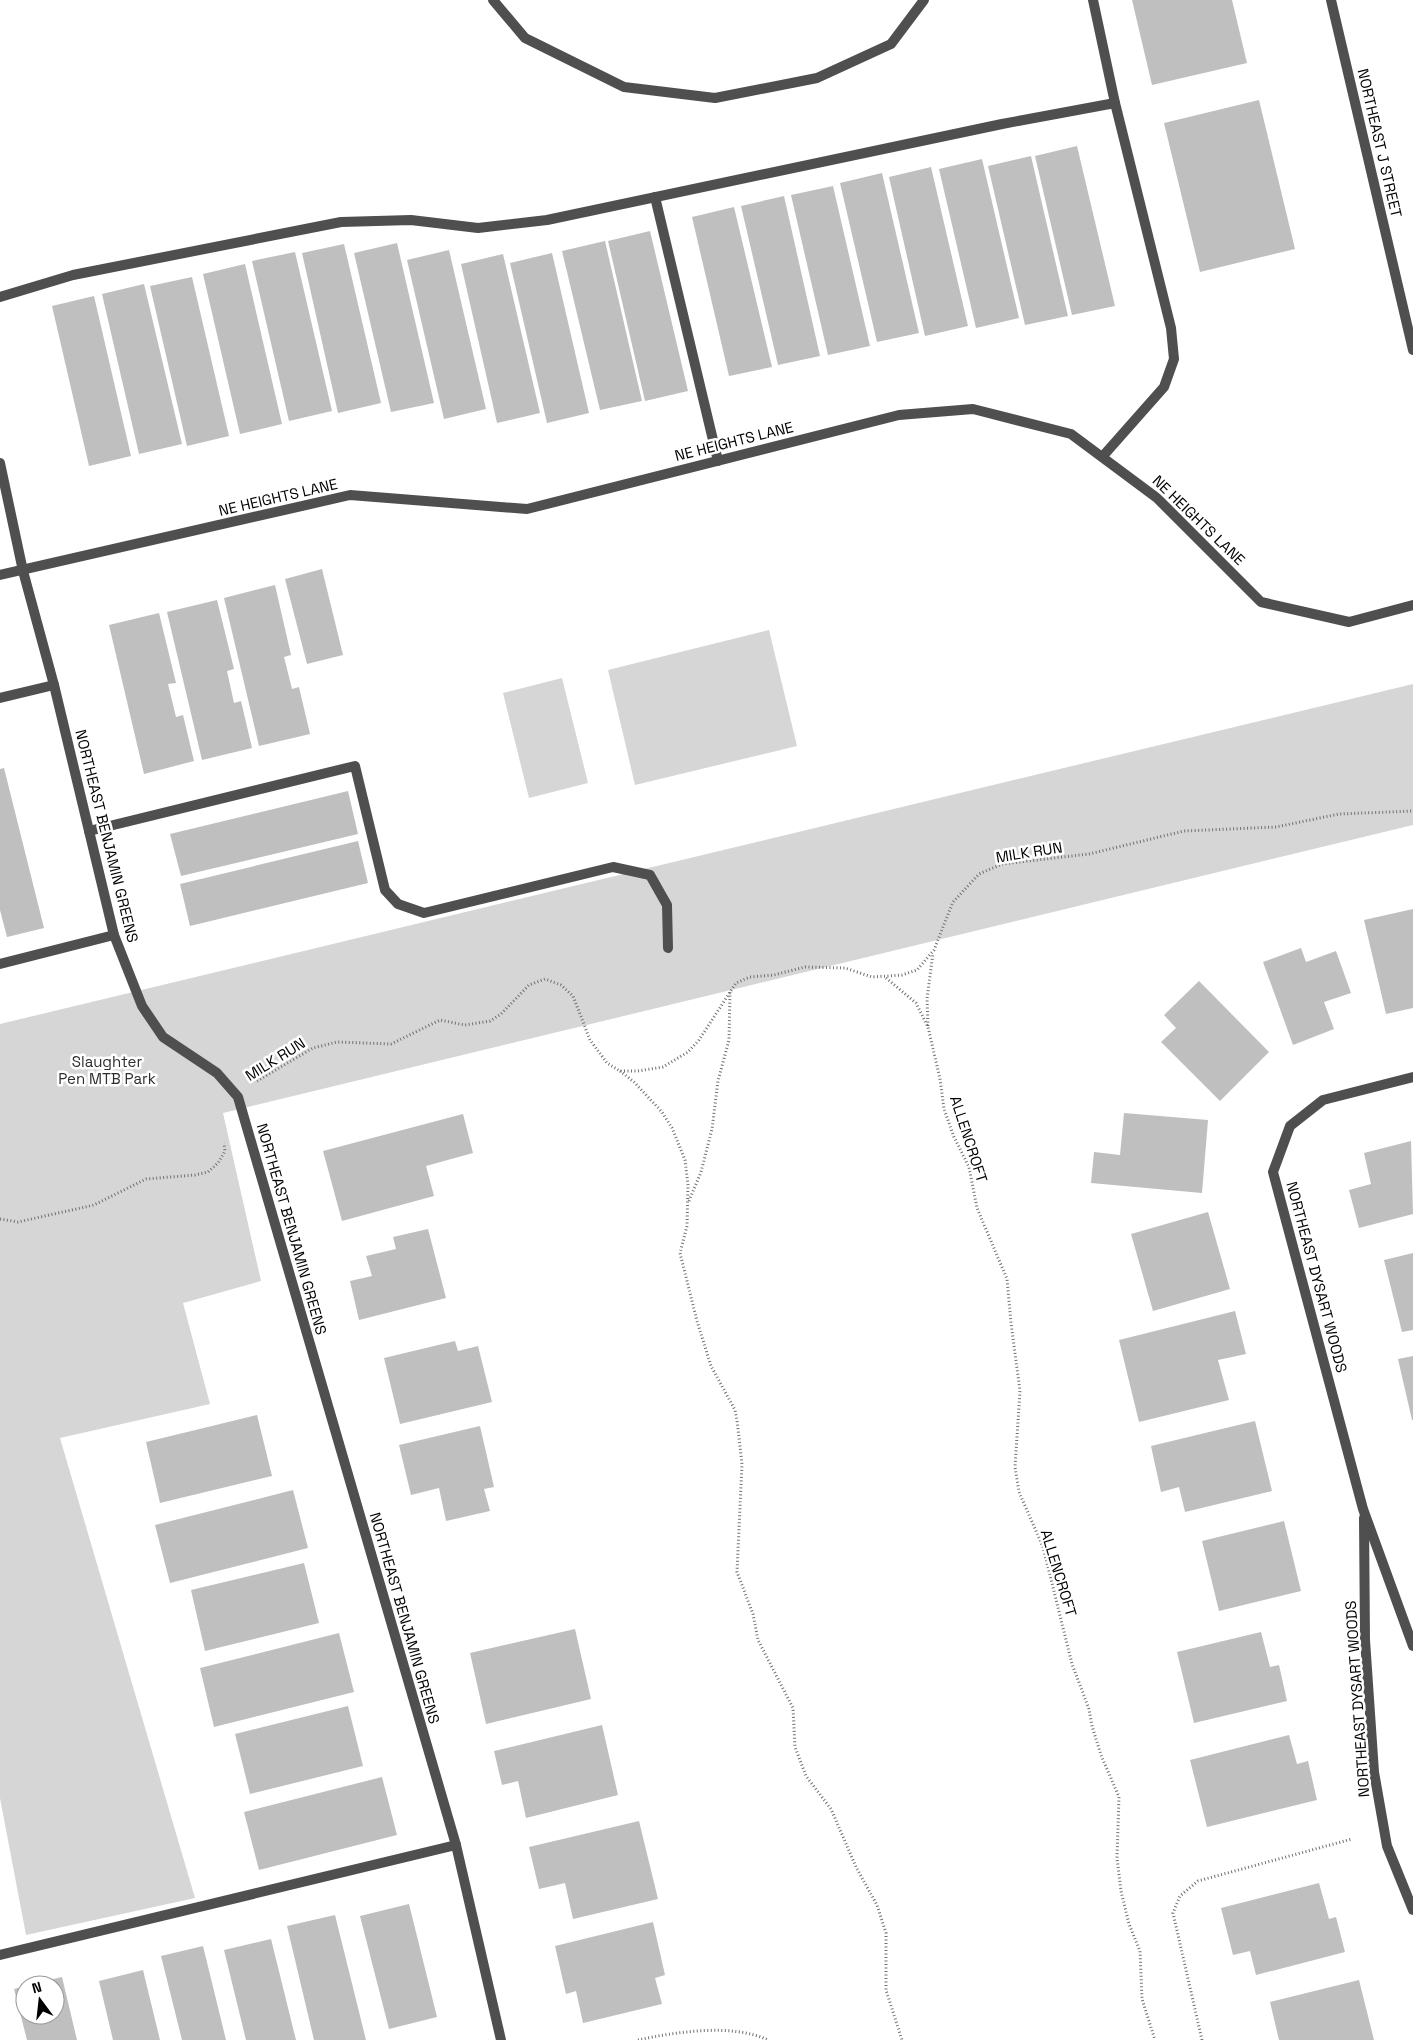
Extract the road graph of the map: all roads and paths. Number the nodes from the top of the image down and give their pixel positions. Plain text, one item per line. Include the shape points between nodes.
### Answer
1 (494, 0) edge
2 (924, 0) edge
3 (1093, 0) edge
4 (1331, 0) edge
5 (1115, 103) junction
6 (655, 197) junction
7 (0, 297) edge
8 (1413, 350) edge
9 (1103, 456) junction
10 (718, 461) junction
11 (0, 463) edge
12 (23, 570) junction
13 (0, 575) edge
14 (1413, 605) edge
15 (54, 685) junction
16 (0, 698) edge
17 (1413, 811) edge
18 (89, 831) junction
19 (114, 935) junction
20 (668, 948) dead end
21 (933, 952) junction
22 (0, 964) edge
23 (886, 977) junction
24 (731, 991) junction
25 (928, 1027) junction
26 (620, 1071) junction
27 (1413, 1077) edge
28 (238, 1097) junction
29 (224, 1142) dead end
30 (688, 1204) junction
31 (0, 1219) edge
32 (1363, 1509) junction
33 (1413, 1646) edge
34 (1352, 1839) dead end
35 (456, 1844) junction
36 (1413, 1910) edge
37 (0, 1956) edge
38 (501, 2040) edge
39 (638, 2040) edge
40 (768, 2040) edge
41 (902, 2040) edge
42 (1155, 2040) edge
43 (1202, 2040) edge

1 - 2 street via 525,38 624,87 715,98 817,78 891,44
3 - 5 street
4 - 8 street, NORTHEAST J STREET
5 - 6 street
5 - 9 street via 1171,328 1174,360 1164,387
6 - 7 street via 547,220 478,228 411,220 341,222 72,276
6 - 10 street
9 - 10 street, NE HEIGHTS LANE via 1071,434 973,409 899,415
9 - 14 street, NE HEIGHTS LANE via 1157,498 1261,602 1349,622
10 - 12 street, NE HEIGHTS LANE via 528,509 350,496
11 - 12 street, NORTHEAST BENJAMIN GREENS
12 - 13 street, NE HEIGHTS LANE
12 - 15 street, NORTHEAST BENJAMIN GREENS
15 - 16 street
15 - 18 street, NORTHEAST BENJAMIN GREENS
17 - 21 path, MILK RUN via 1339,814 1276,827 1184,831 1090,854 1002,864 979,874 953,902
18 - 19 street, NORTHEAST BENJAMIN GREENS
18 - 20 street via 355,766 385,890 398,904 424,913 613,867 650,875 667,905
19 - 22 street
19 - 28 street, NORTHEAST BENJAMIN GREENS via 142,1006 163,1036 217,1073
21 - 23 path, MILK RUN via 917,970
21 - 25 path, ALLENCROFT via 927,999
23 - 24 path, MILK RUN via 872,977 845,968 804,967 750,977 736,983
23 - 25 path, ALLENCROFT via 916,1003
24 - 26 path, MILK RUN via 688,1052 663,1067
24 - 30 path via 728,1040 718,1081 712,1129 701,1172
25 - 42 path, ALLENCROFT via 944,1109 969,1167 977,1208 1008,1279 1010,1323 1020,1391 1015,1467 1019,1492 1043,1547 1072,1664 1089,1709 1101,1755 1119,1797 1117,1858 1120,1891 1140,1951 1142,1999
26 - 28 path, MILK RUN via 607,1063 590,1040 573,996 561,985 545,979 529,985 490,1021 465,1025 440,1020 391,1044 337,1042 313,1048 254,1083
26 - 30 path via 662,1112 672,1128 685,1160
27 - 32 street, NORTHEAST DYSART WOODS via 1323,1100 1290,1126 1274,1172
28 - 35 street, NORTHEAST BENJAMIN GREENS
29 - 31 path via 225,1151 208,1172 146,1179 94,1205 26,1221
30 - 41 path via 687,1226 680,1253 711,1366 735,1410 737,1420 742,1464 737,1572 753,1614 758,1640 793,1708 795,1747 806,1776 831,1809 876,1904 886,1933 886,1990
32 - 33 street, NORTHEAST DYSART WOODS
32 - 36 street, NORTHEAST DYSART WOODS via 1365,1640 1374,1772 1387,1846
34 - 43 path via 1198,1881 1180,1896 1173,1913
35 - 37 street
35 - 38 street, NORTHEAST BENJAMIN GREENS
39 - 40 path via 691,2032 739,2031 754,2033

